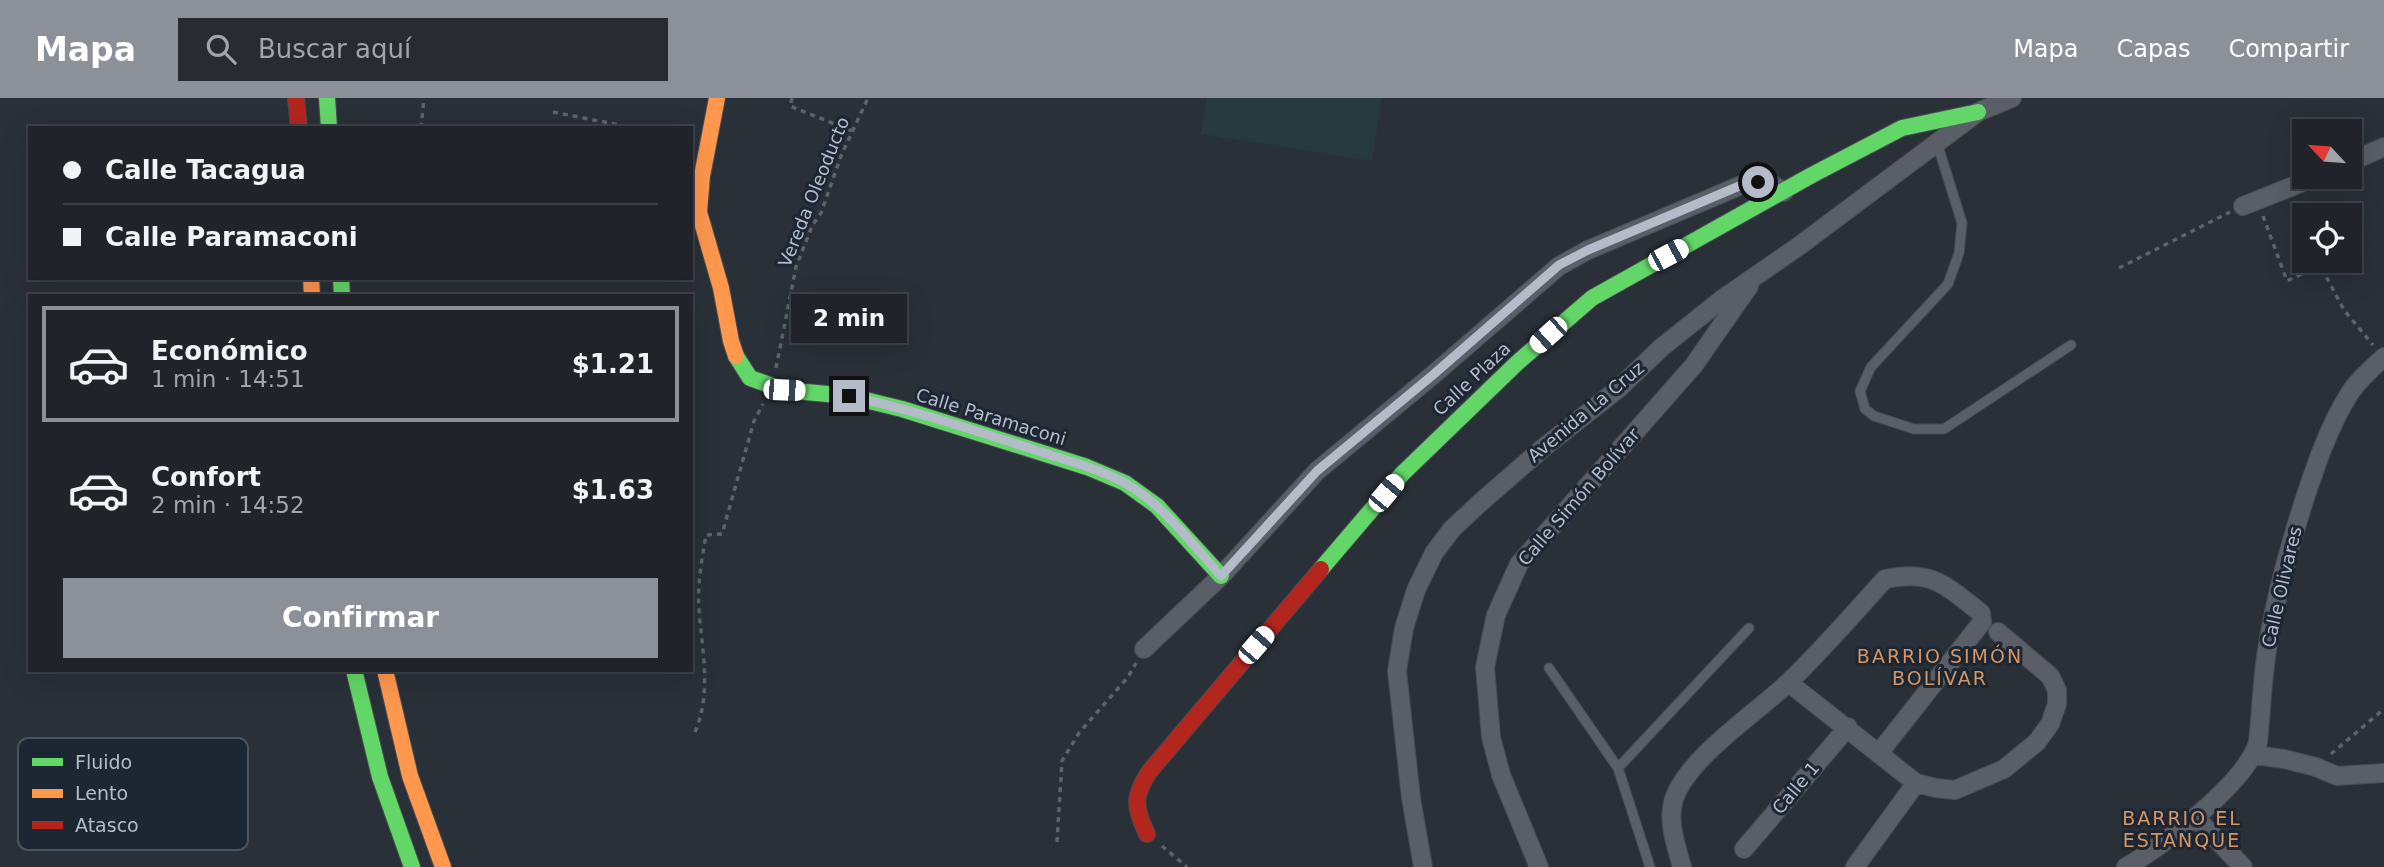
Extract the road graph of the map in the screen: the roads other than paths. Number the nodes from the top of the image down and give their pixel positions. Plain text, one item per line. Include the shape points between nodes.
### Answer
1 (296, 98) edge
2 (327, 98) edge
3 (717, 98) edge
4 (2012, 98) edge
5 (1978, 112) junction
6 (299, 126) edge
7 (329, 126) edge
8 (1937, 143) junction
9 (2384, 147) edge
10 (2362, 157) edge
11 (2292, 186) edge
12 (1784, 191) junction
13 (2250, 203) road end
14 (1755, 276) junction
15 (2071, 345) dead end
16 (2384, 357) edge
17 (1221, 576) junction
18 (1749, 628) dead end
19 (1998, 632) dead end
20 (1144, 649) road end
21 (1549, 668) dead end
22 (354, 672) edge
23 (385, 672) edge
24 (1789, 683) junction
25 (1848, 727) junction
26 (1879, 753) junction
27 (2255, 755) junction
28 (1618, 768) junction
29 (2384, 773) edge
30 (1916, 783) junction
31 (2195, 817) junction
32 (1147, 834) road end
33 (1744, 849) dead end
34 (412, 867) edge
35 (443, 867) edge
36 (1423, 867) edge
37 (1539, 867) edge
38 (1650, 867) edge
39 (1682, 867) edge
40 (1855, 867) edge
41 (2126, 867) edge
42 (2243, 867) edge

1 - 6 main road
2 - 7 main road
3 - 17 main road, Calle Paramaconi via 699,212 738,360 750,378 772,388 849,396 902,409 1125,482 1157,506
4 - 5 street, Avenida La Cruz
5 - 8 street, Avenida La Cruz
5 - 12 main road, Calle Plaza via 1902,128
8 - 14 street, Avenida La Cruz
8 - 15 lane via 1962,223 1959,253 1948,284 1871,368 1860,391 1866,409 1914,429 1944,429
9 - 10 street
11 - 13 street
12 - 17 street via 1770,183 1744,184 1559,265 1317,471
12 - 32 main road, Calle Plaza via 1592,298 1412,464 1149,772 1139,788 1135,811
14 - 36 street, Avenida La Cruz via 1543,448 1452,529 1434,553 1404,628 1397,671
14 - 37 street, Calle Simón Bolívar via 1694,365 1519,564 1496,615 1485,667 1491,737 1501,775
16 - 27 street, Calle Olivares via 2348,395 2316,465 2273,616
17 - 20 street
18 - 28 lane
19 - 30 street via 2050,676 2057,704 2050,724 2037,742 2004,769 1955,790
21 - 28 lane
22 - 34 main road via 380,777
23 - 35 main road via 410,776
24 - 25 street
24 - 26 street via 1885,579 1928,577 1981,612 1982,622
24 - 39 street via 1716,746 1675,795 1671,825
25 - 26 street
25 - 33 street, Calle 1
26 - 30 street
27 - 29 street via 2316,767 2337,776
27 - 31 street
28 - 38 lane
30 - 40 street
31 - 41 street
31 - 42 street

